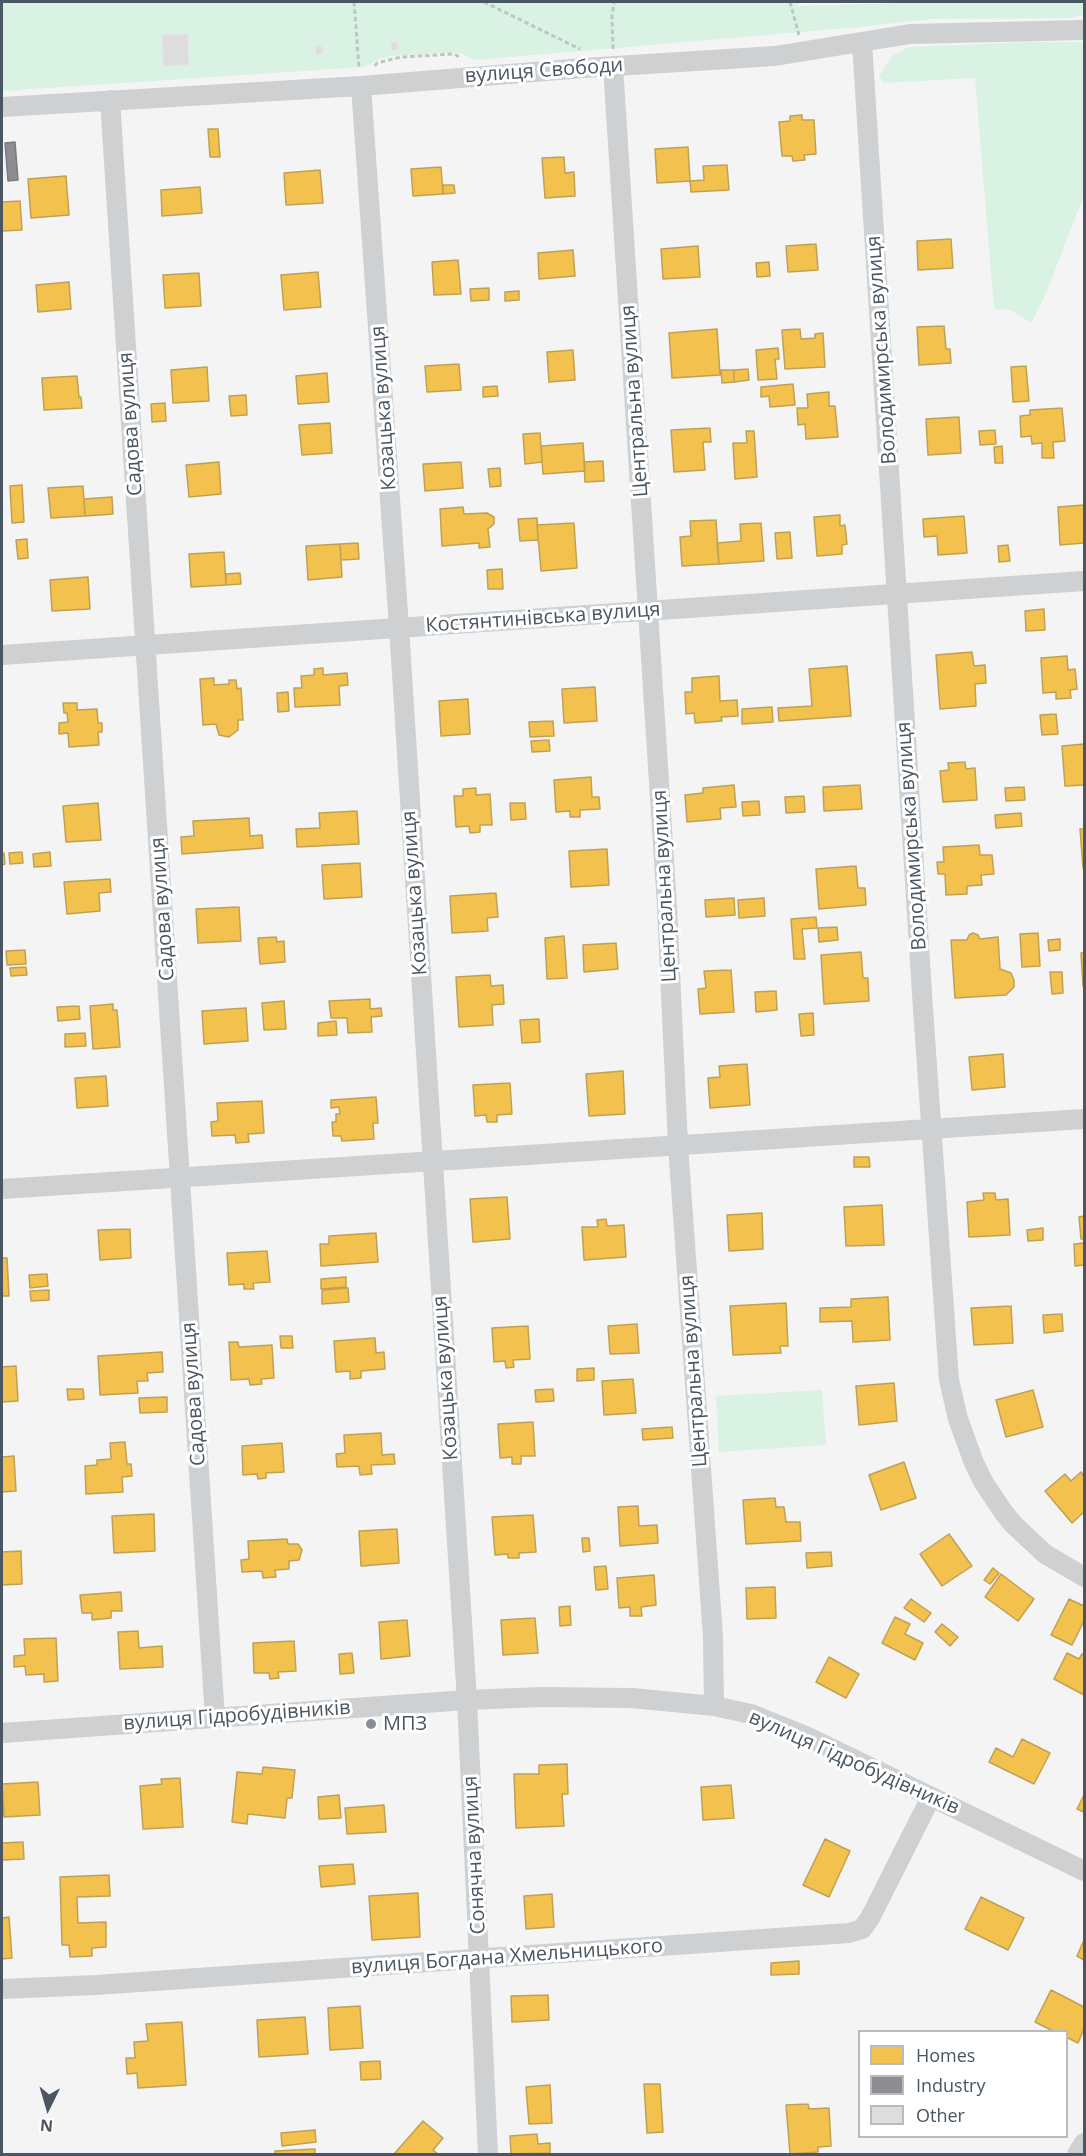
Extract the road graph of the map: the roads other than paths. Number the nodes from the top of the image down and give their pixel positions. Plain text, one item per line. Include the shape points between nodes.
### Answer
1 (1084, 30) edge
2 (862, 42) junction
3 (613, 66) junction
4 (361, 86) junction
5 (110, 100) junction
6 (2, 107) edge
7 (1084, 581) edge
8 (897, 595) junction
9 (648, 612) junction
10 (399, 627) junction
11 (146, 644) junction
12 (2, 655) edge
13 (1084, 1119) edge
14 (932, 1129) junction
15 (678, 1145) junction
16 (432, 1162) junction
17 (181, 1177) junction
18 (2, 1189) edge
19 (1084, 1577) edge
20 (467, 1700) junction
21 (714, 1706) junction
22 (215, 1718) junction
23 (2, 1733) edge
24 (932, 1797) junction
25 (1084, 1871) edge
26 (480, 1959) junction
27 (2, 1989) edge
28 (1084, 2143) edge
29 (488, 2154) edge
30 (1077, 2154) edge

1 - 2 street, вулиця Свободи via 933,33
2 - 3 street, вулиця Свободи via 804,52
2 - 8 street, Володимирська вулиця
3 - 4 street, вулиця Свободи
3 - 9 street, Центральна вулиця
4 - 5 street, вулиця Свободи
4 - 10 street, Козацька вулиця
5 - 6 street, вулиця Свободи
5 - 11 street, Садова вулиця
7 - 8 street, Костянтинівська вулиця
8 - 9 street, Костянтинівська вулиця
8 - 14 street, Володимирська вулиця
9 - 10 street, Костянтинівська вулиця
9 - 15 street, Центральна вулиця
10 - 11 street, Костянтинівська вулиця
10 - 16 street, Козацька вулиця
11 - 12 street, Костянтинівська вулиця
11 - 17 street, Садова вулиця
13 - 14 street
14 - 15 street
14 - 19 street, Володимирська вулиця via 950,1380 961,1430 984,1483 1014,1526 1045,1554
15 - 16 street
15 - 21 street, Центральна вулиця via 713,1637
16 - 17 street
16 - 20 street, Козацька вулиця
17 - 18 street
17 - 22 street, Садова вулиця
20 - 21 street, вулиця Гідробудівників via 600,1697
20 - 22 street, вулиця Гідробудівників
20 - 26 street, Сонячна вулиця
21 - 24 street, вулиця Гідробудівників via 765,1719
22 - 23 street, вулиця Гідробудівників
24 - 25 street, вулиця Гідробудівників
24 - 26 street, вулиця Богдана Хмельницького via 862,1929
26 - 27 street, вулиця Богдана Хмельницького
26 - 29 street, Сонячна вулиця
28 - 30 street

